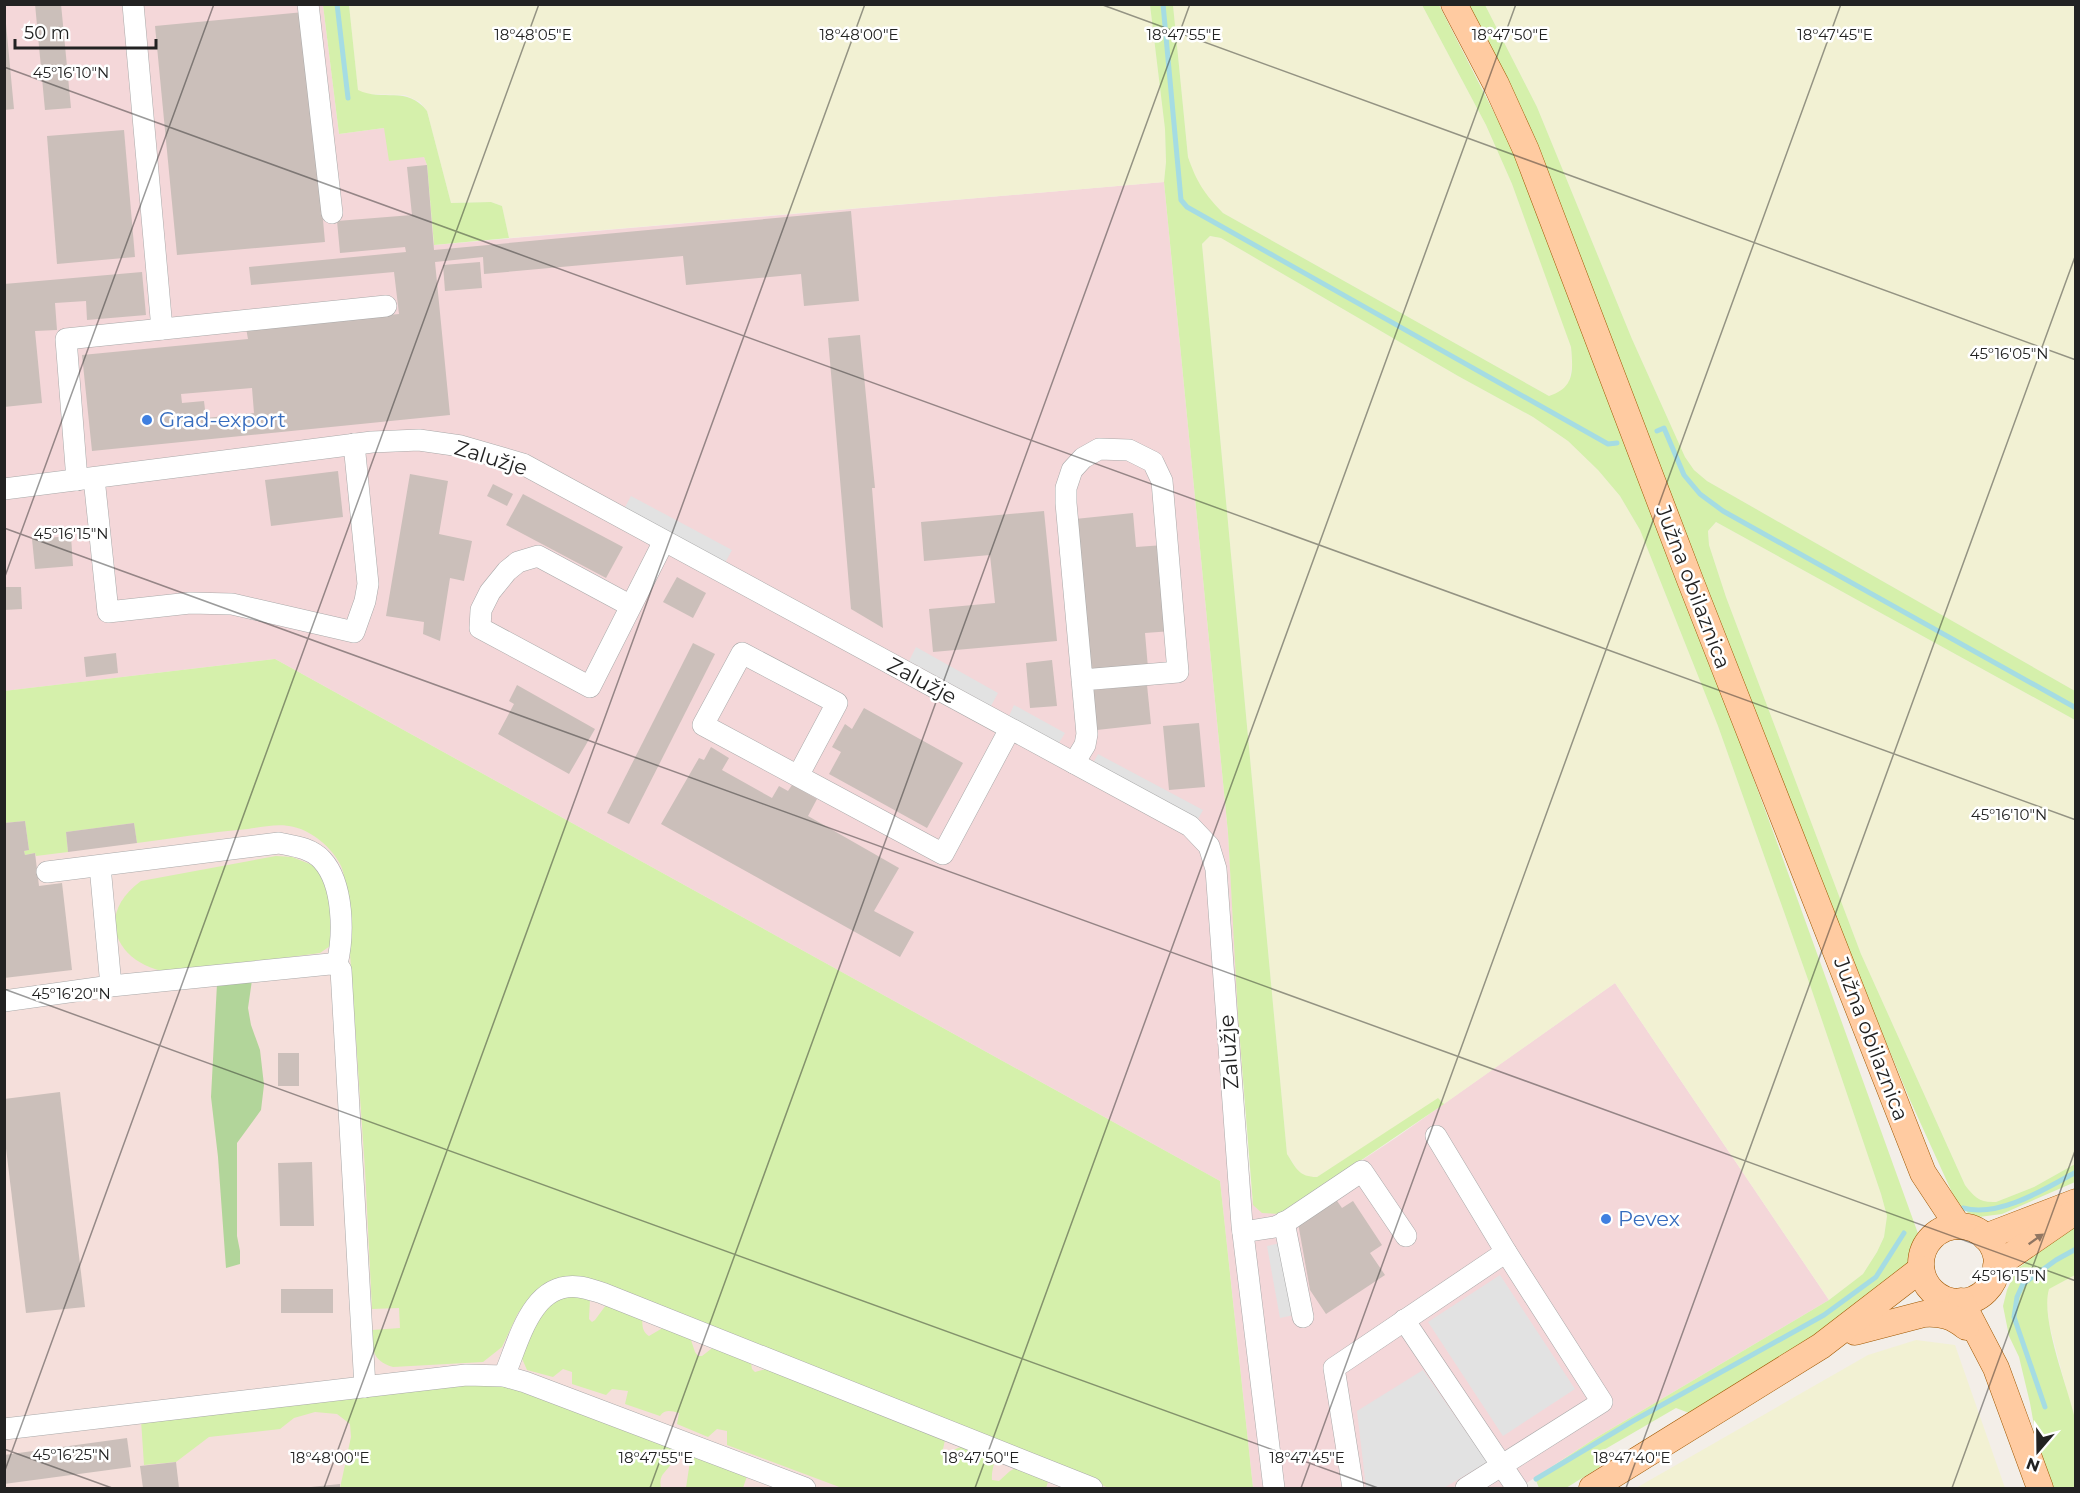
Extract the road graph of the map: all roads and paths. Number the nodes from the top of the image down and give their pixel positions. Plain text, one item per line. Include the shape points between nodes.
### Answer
1 (133, 4) edge
2 (308, 4) edge
3 (1454, 4) edge
4 (332, 213) dead end
5 (386, 306) dead end
6 (162, 329) junction
7 (354, 444) junction
8 (86, 479) junction
9 (4, 489) edge
10 (664, 541) junction
11 (631, 606) junction
12 (1082, 680) junction
13 (1010, 729) junction
14 (1074, 763) junction
15 (798, 776) junction
16 (100, 866) junction
17 (47, 872) dead end
18 (337, 964) junction
19 (111, 986) junction
20 (4, 1002) edge
21 (1436, 1136) dead end
22 (1923, 1173) junction
23 (2076, 1202) edge
24 (2076, 1211) edge
25 (1284, 1222) junction
26 (1958, 1226) junction
27 (1243, 1232) junction
28 (1406, 1236) dead end
29 (1933, 1236) junction
30 (1985, 1237) junction
31 (1506, 1252) junction
32 (1996, 1266) junction
33 (1921, 1269) junction
34 (1960, 1296) junction
35 (1303, 1317) dead end
36 (1404, 1320) junction
37 (1855, 1332) junction
38 (1821, 1346) junction
39 (1990, 1358) junction
40 (504, 1376) junction
41 (365, 1387) junction
42 (4, 1429) edge
43 (1501, 1465) junction
44 (805, 1488) edge
45 (1092, 1488) edge
46 (1274, 1488) edge
47 (1353, 1488) edge
48 (1466, 1488) edge
49 (1517, 1488) edge
50 (1592, 1488) edge
51 (2040, 1488) edge

1 - 6 street
2 - 4 street
3 - 22 main road, Južna obilaznica via 1530,160
5 - 6 street
6 - 8 street via 66,339
7 - 8 street, Zalužje
7 - 8 street via 368,584 354,632 232,604 190,603 108,612
7 - 10 street, Zalužje via 419,440 461,446 523,464
8 - 9 street, Zalužje
10 - 11 street
10 - 13 street, Zalužje
11 - 11 street via 590,687 480,628 481,610 490,592 518,562 538,556
12 - 12 street via 1066,488 1072,470 1083,458 1099,449 1129,450 1153,462 1162,481 1178,672
12 - 14 street via 1087,734
13 - 14 street, Zalužje
13 - 15 street via 943,854
14 - 27 street, Zalužje via 1190,826 1209,846 1216,869
15 - 15 street via 703,725 742,653 837,703
16 - 17 street
16 - 18 street via 279,843 299,847 322,860 332,874 342,938
16 - 19 street
18 - 19 street
18 - 41 street via 341,970
19 - 20 street
21 - 31 street
22 - 26 main road, Južna obilaznica
22 - 29 main road, Južna obilaznica
23 - 30 main road
32 -> 24 main road
25 - 27 street
25 - 28 street via 1362,1171
25 - 35 street
26 - 29 main road
26 - 30 main road via 1976,1230
27 - 46 street, Zalužje
29 - 33 main road via 1923,1251
30 - 32 main road via 1994,1250
31 - 36 street
31 - 43 street via 1602,1402
32 - 34 main road via 1992,1281
33 - 34 main road via 1927,1284
33 - 38 main road
34 - 37 main road
34 - 39 main road
36 - 43 street
36 - 47 street via 1334,1368
37 - 38 main road
37 - 39 main road via 1924,1314 1947,1315 1957,1320
38 - 50 main road
39 - 51 main road
40 - 41 street via 466,1375
40 - 44 street
40 - 45 street via 528,1318 543,1297 551,1291 580,1287
41 - 42 street
43 - 48 street
43 - 49 street

